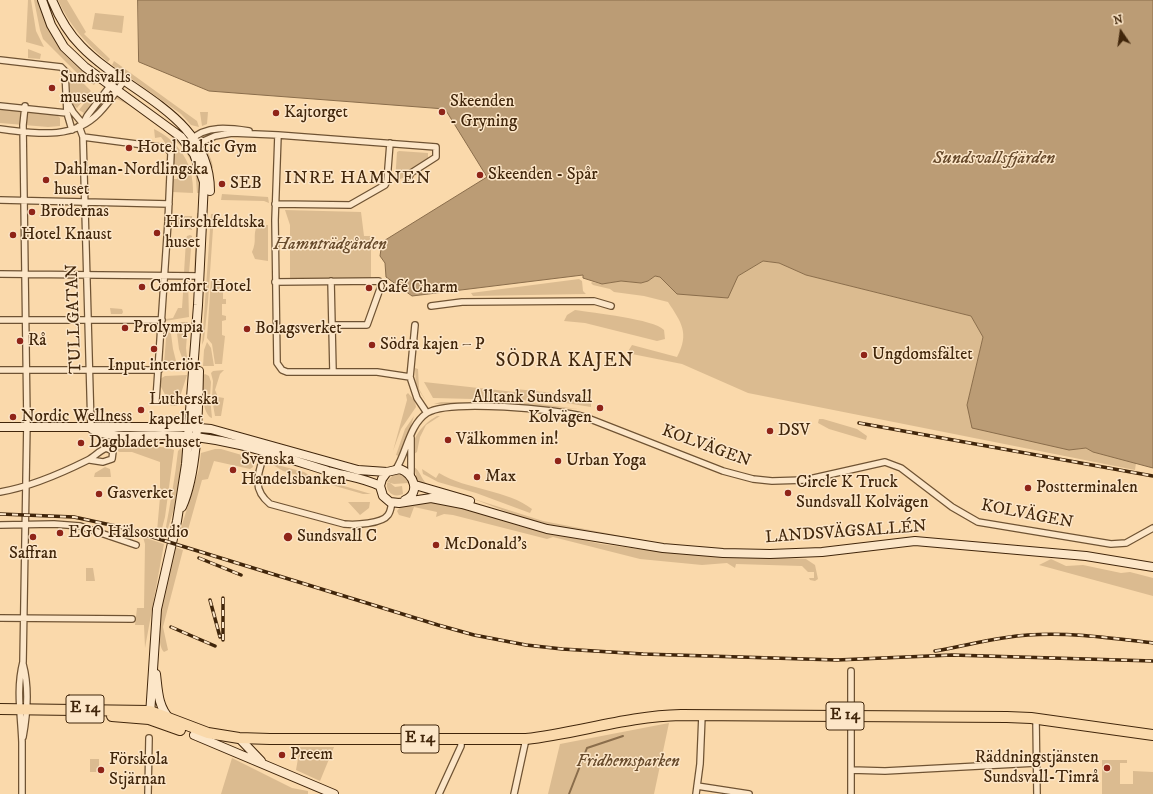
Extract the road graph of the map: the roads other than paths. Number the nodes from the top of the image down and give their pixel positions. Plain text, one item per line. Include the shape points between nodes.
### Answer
1 (42, 0) edge
2 (52, 0) edge
3 (0, 60) edge
4 (120, 79) junction
5 (114, 87) junction
6 (67, 99) junction
7 (0, 106) edge
8 (25, 107) junction
9 (67, 113) junction
10 (81, 125) junction
11 (0, 129) edge
12 (72, 130) junction
13 (24, 131) junction
14 (259, 134) junction
15 (278, 134) junction
16 (83, 137) junction
17 (192, 143) junction
18 (390, 143) junction
19 (409, 177) dead end
20 (0, 200) edge
21 (25, 201) junction
22 (85, 202) junction
23 (169, 204) junction
24 (275, 204) junction
25 (0, 274) edge
26 (25, 274) junction
27 (87, 275) junction
28 (164, 276) junction
29 (200, 276) junction
30 (331, 281) junction
31 (275, 282) junction
32 (431, 306) dead end
33 (611, 306) dead end
34 (0, 320) edge
35 (26, 320) junction
36 (89, 320) junction
37 (162, 320) junction
38 (332, 325) junction
39 (415, 325) dead end
40 (0, 370) edge
41 (26, 370) junction
42 (90, 370) junction
43 (159, 370) junction
44 (332, 372) junction
45 (410, 377) junction
46 (156, 400) dead end
47 (427, 413) junction
48 (0, 427) edge
49 (25, 427) junction
50 (91, 428) junction
51 (192, 431) junction
52 (411, 438) junction
53 (266, 448) junction
54 (90, 460) dead end
55 (396, 469) junction
56 (387, 472) junction
57 (411, 475) junction
58 (415, 485) junction
59 (380, 486) junction
60 (24, 487) junction
61 (0, 492) edge
62 (396, 503) junction
63 (24, 524) junction
64 (0, 525) edge
65 (1153, 528) edge
66 (565, 532) junction
67 (136, 545) dead end
68 (1153, 567) edge
69 (0, 618) edge
70 (23, 618) junction
71 (132, 619) dead end
72 (154, 656) junction
73 (851, 671) dead end
74 (160, 702) junction
75 (0, 709) edge
76 (22, 712) junction
77 (149, 715) junction
78 (702, 715) junction
79 (0, 716) edge
80 (851, 716) junction
81 (170, 719) junction
82 (1036, 719) junction
83 (194, 735) junction
84 (1153, 735) edge
85 (149, 738) dead end
86 (526, 739) junction
87 (461, 740) junction
88 (238, 742) junction
89 (1036, 763) junction
90 (265, 764) junction
91 (851, 770) junction
92 (697, 786) junction
93 (316, 791) edge
94 (22, 794) edge
95 (148, 794) edge
96 (334, 794) edge
97 (440, 794) edge
98 (514, 794) edge
99 (696, 794) edge
100 (749, 794) edge
101 (851, 794) edge
102 (1037, 794) edge

1 - 5 main road via 51,25 64,47 85,67
2 - 4 main road via 63,23 80,46
3 - 6 street via 61,67 65,71
4 - 5 street
4 - 17 main road via 182,123
5 - 10 street
5 - 17 main road
6 - 9 street
6 - 10 street, TULLGATAN
7 - 8 street
8 - 9 street
8 - 13 street
9 - 12 street
10 - 12 street
10 - 16 street, TULLGATAN
11 - 13 street
12 - 13 street via 57,133
13 - 21 street
14 - 15 street
14 - 17 street via 225,134
14 - 17 street via 220,128 205,131
15 - 18 street
15 - 24 street
16 - 22 street, TULLGATAN
16 - 23 street via 169,149
17 - 29 main road via 205,190
17 - 51 main road via 208,168 210,190
18 - 19 street via 436,147 436,157
18 - 24 street via 387,181 352,204
20 - 21 street
21 - 22 street
21 - 26 street
22 - 23 street
22 - 27 street, TULLGATAN
23 - 28 street
24 - 31 street
25 - 26 street
26 - 27 street
26 - 35 street
27 - 28 street
27 - 36 street, TULLGATAN
28 - 29 street
28 - 37 street
29 - 51 main road
30 - 31 street
30 - 38 street
30 - 38 street via 379,281 381,286 367,325
31 - 44 street via 279,367 287,372
32 - 33 street via 462,302 594,301
34 - 35 street
35 - 36 street
35 - 41 street
36 - 37 street
36 - 42 street, TULLGATAN
37 - 43 street
38 - 44 street
39 - 45 street
40 - 41 street
41 - 42 street
41 - 49 street
42 - 43 street
42 - 50 street, TULLGATAN
43 - 46 street
44 - 45 street via 388,373
45 - 47 street via 417,398
47 - 52 street via 415,427
47 - 65 street, KOLVÄGEN via 449,408 473,407 569,412 612,426 723,471 753,479 804,480 884,462 901,468 952,507 988,525 1110,544 1126,543
48 - 49 main road
49 - 50 main road
49 - 60 street
50 - 51 main road
51 - 53 main road via 211,429
51 - 72 main road via 177,521 157,609
52 - 55 street
52 - 57 street
53 - 56 main road via 358,470
53 - 59 main road
53 - 62 street via 258,483 259,490 270,504 344,524 359,524 383,519
54 - 60 street
55 - 56 main road
55 - 57 main road
56 - 59 main road
57 - 58 main road
58 - 62 main road via 410,498
58 - 66 main road, LANDSVÄGSALLÉN
59 - 62 main road via 383,496
60 - 61 street
60 - 63 street
62 - 66 main road, LANDSVÄGSALLÉN via 419,499 442,500
63 - 64 street
63 - 67 street via 80,526
63 - 70 street
66 - 68 main road, LANDSVÄGSALLÉN via 650,546 723,553 814,552 890,542 922,541 1086,556
69 - 70 street
70 - 71 street
70 - 76 street via 22,662 26,675
72 - 74 main road
72 - 77 main road
73 - 80 street
74 - 77 main road
74 - 81 main road via 164,713
75 - 76 highway, E 14
76 - 77 highway, E 14
76 - 79 highway, E 14
76 - 94 street
77 - 81 highway, E 14
77 - 83 highway, E 14
78 - 80 highway, E 14
78 - 86 highway, E 14 via 666,715 636,719
78 - 92 street
80 - 82 highway, E 14
80 - 91 street
81 - 88 highway, E 14
82 - 84 highway, E 14
82 - 89 street
83 - 88 highway, E 14
83 - 90 main road
85 - 95 street
86 - 87 highway, E 14
86 - 98 street
87 - 88 highway, E 14 via 291,739 270,743
87 - 97 street
88 - 90 main road
89 - 91 street via 885,771
89 - 102 street
90 - 93 main road
91 - 101 street
92 - 99 street
92 - 100 street
93 - 96 main road

